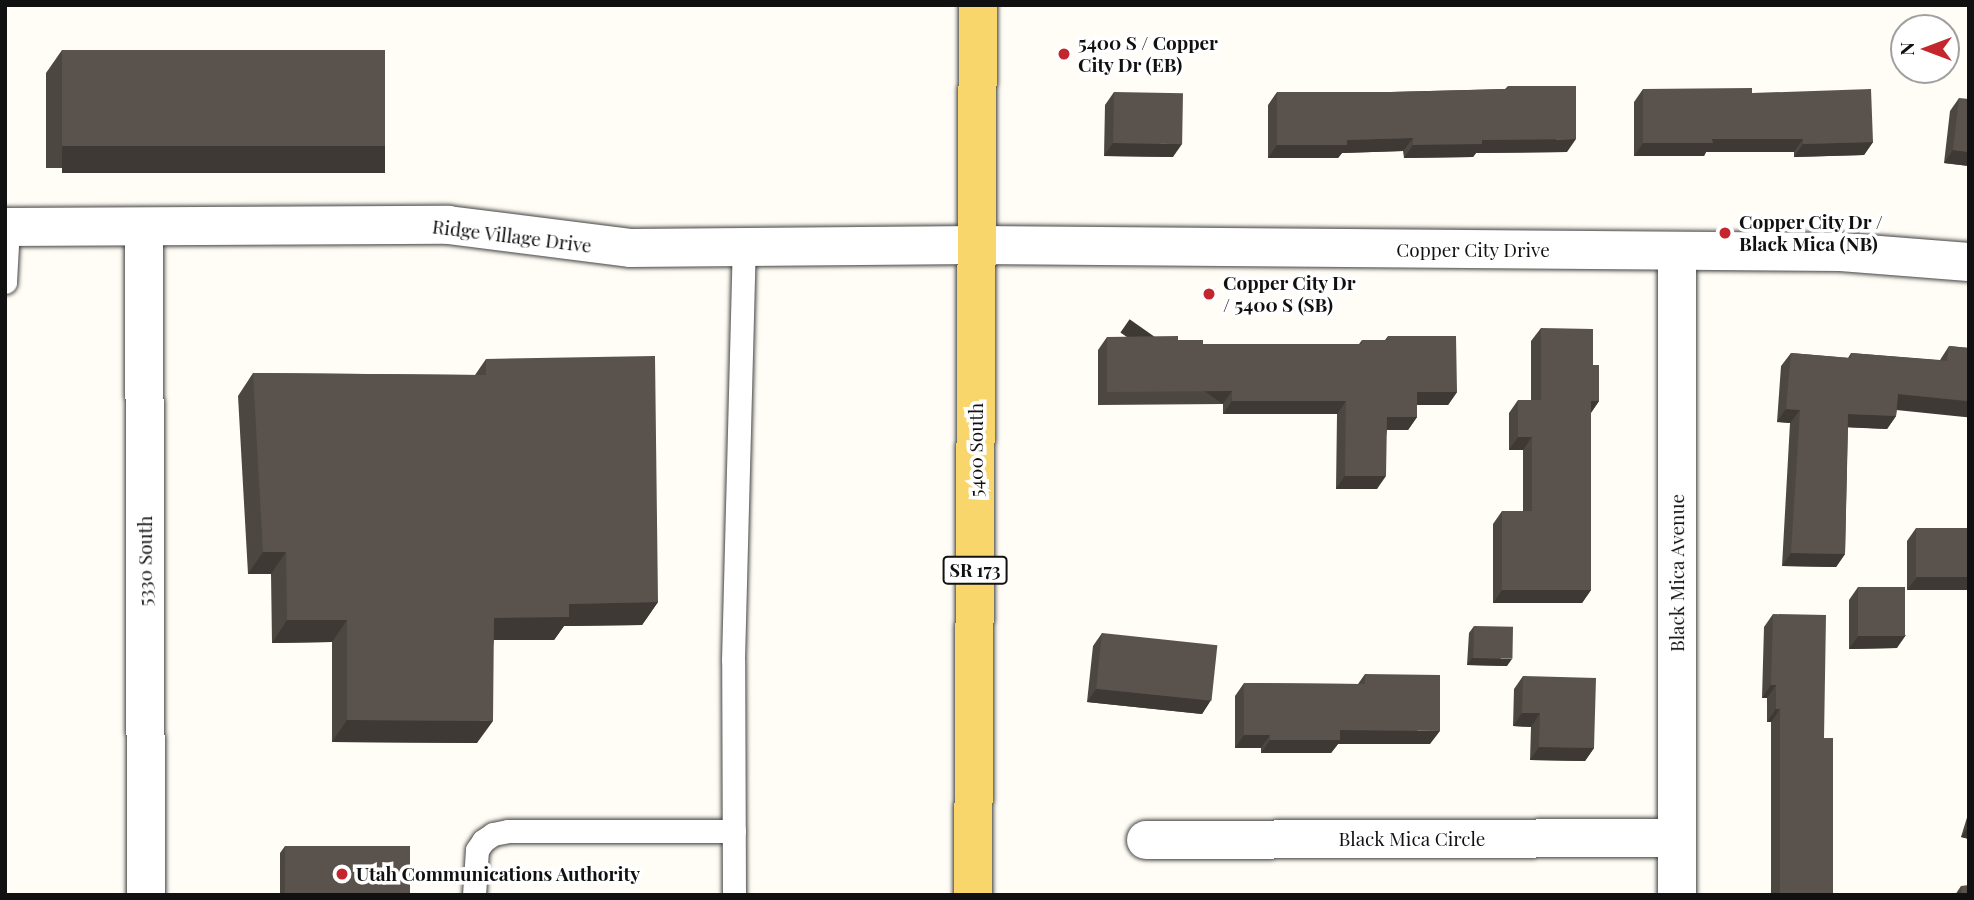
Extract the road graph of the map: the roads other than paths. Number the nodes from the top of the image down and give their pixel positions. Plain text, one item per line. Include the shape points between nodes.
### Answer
1 (978, 5) edge
2 (6, 227) edge
3 (144, 227) junction
4 (977, 245) junction
5 (744, 248) junction
6 (1676, 251) junction
7 (1969, 262) edge
8 (5, 282) edge
9 (734, 831) junction
10 (1677, 838) junction
11 (1146, 840) dead end
12 (146, 895) edge
13 (474, 895) edge
14 (734, 895) edge
15 (973, 895) edge
16 (1677, 895) edge

1 - 4 main road, 5400 South / SR 173
2 - 3 street, Ridge Village Drive
2 - 8 lane
3 - 5 street, Ridge Village Drive via 448,225 597,246
3 - 12 street, 5330 South
4 - 5 street, Ridge Village Drive
4 - 6 street, Copper City Drive
4 - 15 main road, 5400 South / SR 173
5 - 9 lane via 733,660
6 - 7 street, Copper City Drive via 1841,252
6 - 10 street, Black Mica Avenue
9 - 13 lane via 493,834 477,850
9 - 14 lane
10 - 11 street, Black Mica Circle
10 - 16 street, Black Mica Avenue

